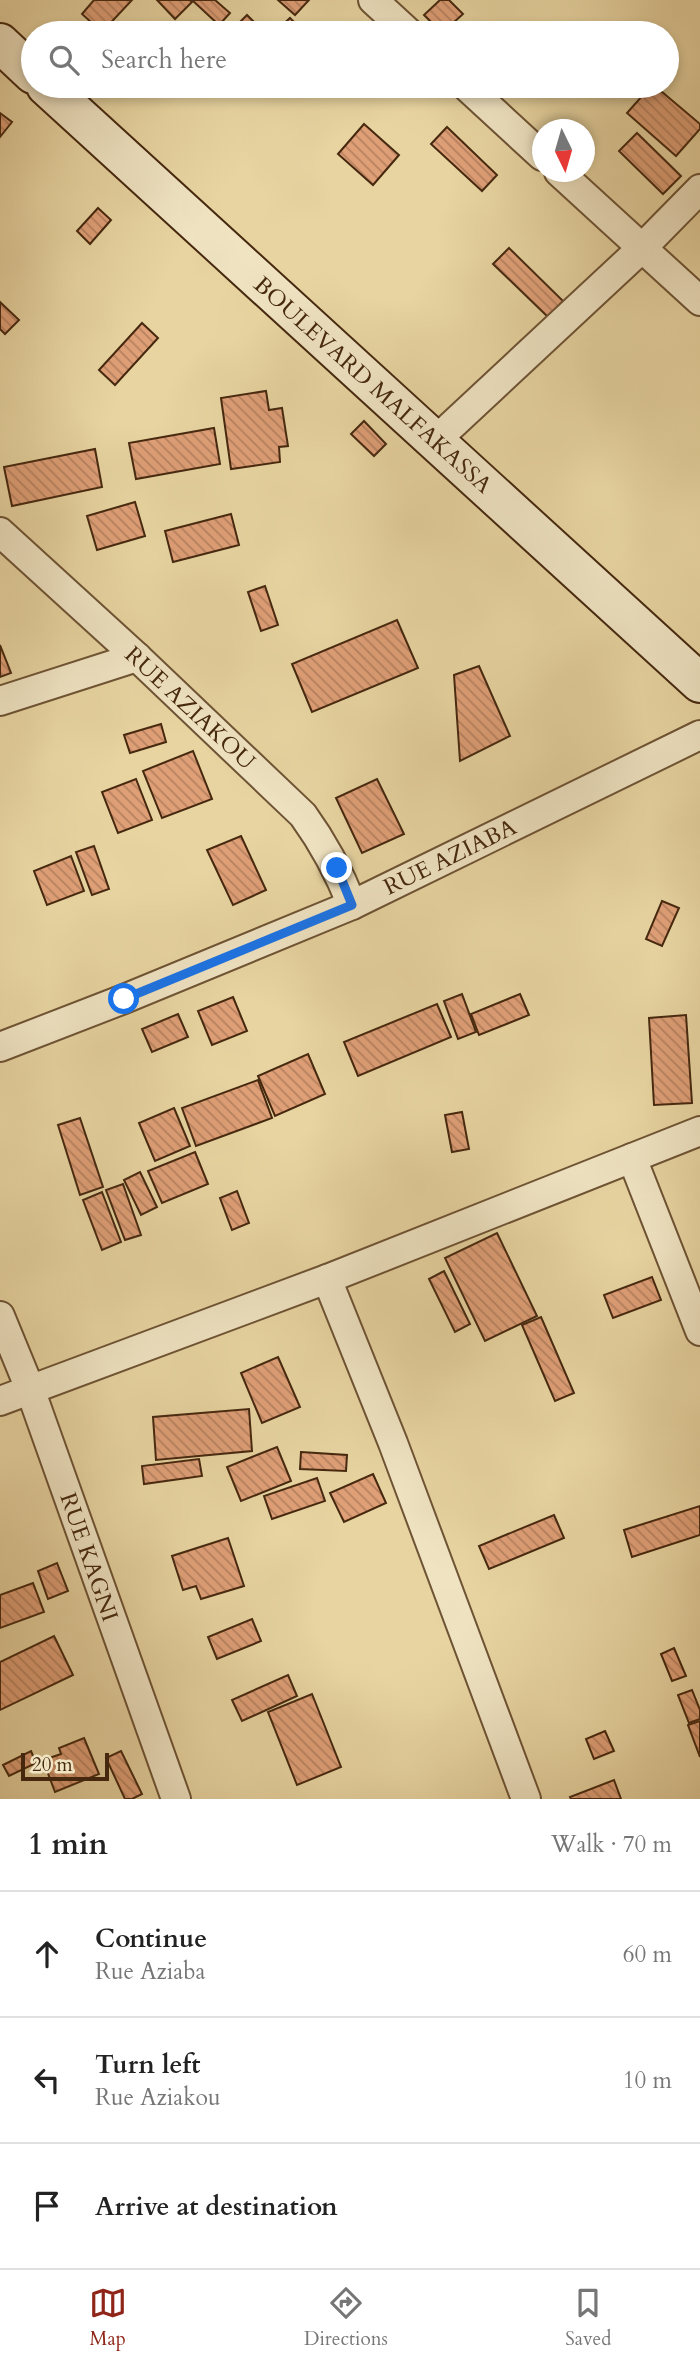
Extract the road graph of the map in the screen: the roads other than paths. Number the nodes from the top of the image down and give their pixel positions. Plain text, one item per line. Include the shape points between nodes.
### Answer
1 (373, 0) edge
2 (396, 21) edge
3 (0, 43) edge
4 (21, 63) edge
5 (59, 98) edge
6 (479, 98) edge
7 (532, 147) edge
8 (570, 182) edge
9 (700, 189) edge
10 (642, 248) junction
11 (700, 301) edge
12 (435, 441) junction
13 (0, 532) edge
14 (137, 657) junction
15 (700, 683) edge
16 (0, 701) edge
17 (700, 735) edge
18 (352, 905) junction
19 (0, 1047) edge
20 (700, 1132) edge
21 (632, 1158) junction
22 (327, 1279) junction
23 (0, 1316) edge
24 (700, 1331) edge
25 (30, 1389) junction
26 (0, 1401) edge
27 (176, 1799) edge
28 (526, 1799) edge

1 - 2 street
3 - 4 street
5 - 12 street, BOULEVARD MALFAKASSA
6 - 7 street
8 - 10 street
9 - 10 street
10 - 11 street
10 - 12 street
12 - 15 street, BOULEVARD MALFAKASSA
13 - 14 street, RUE AZIAKOU
14 - 16 street
14 - 18 street, RUE AZIAKOU via 303,815 323,841
17 - 18 street, RUE AZIABA
18 - 19 street, RUE AZIABA
20 - 21 street
21 - 22 street
21 - 24 street
22 - 25 street
22 - 28 street
23 - 25 street, RUE KAGNI
25 - 26 street
25 - 27 street, RUE KAGNI

